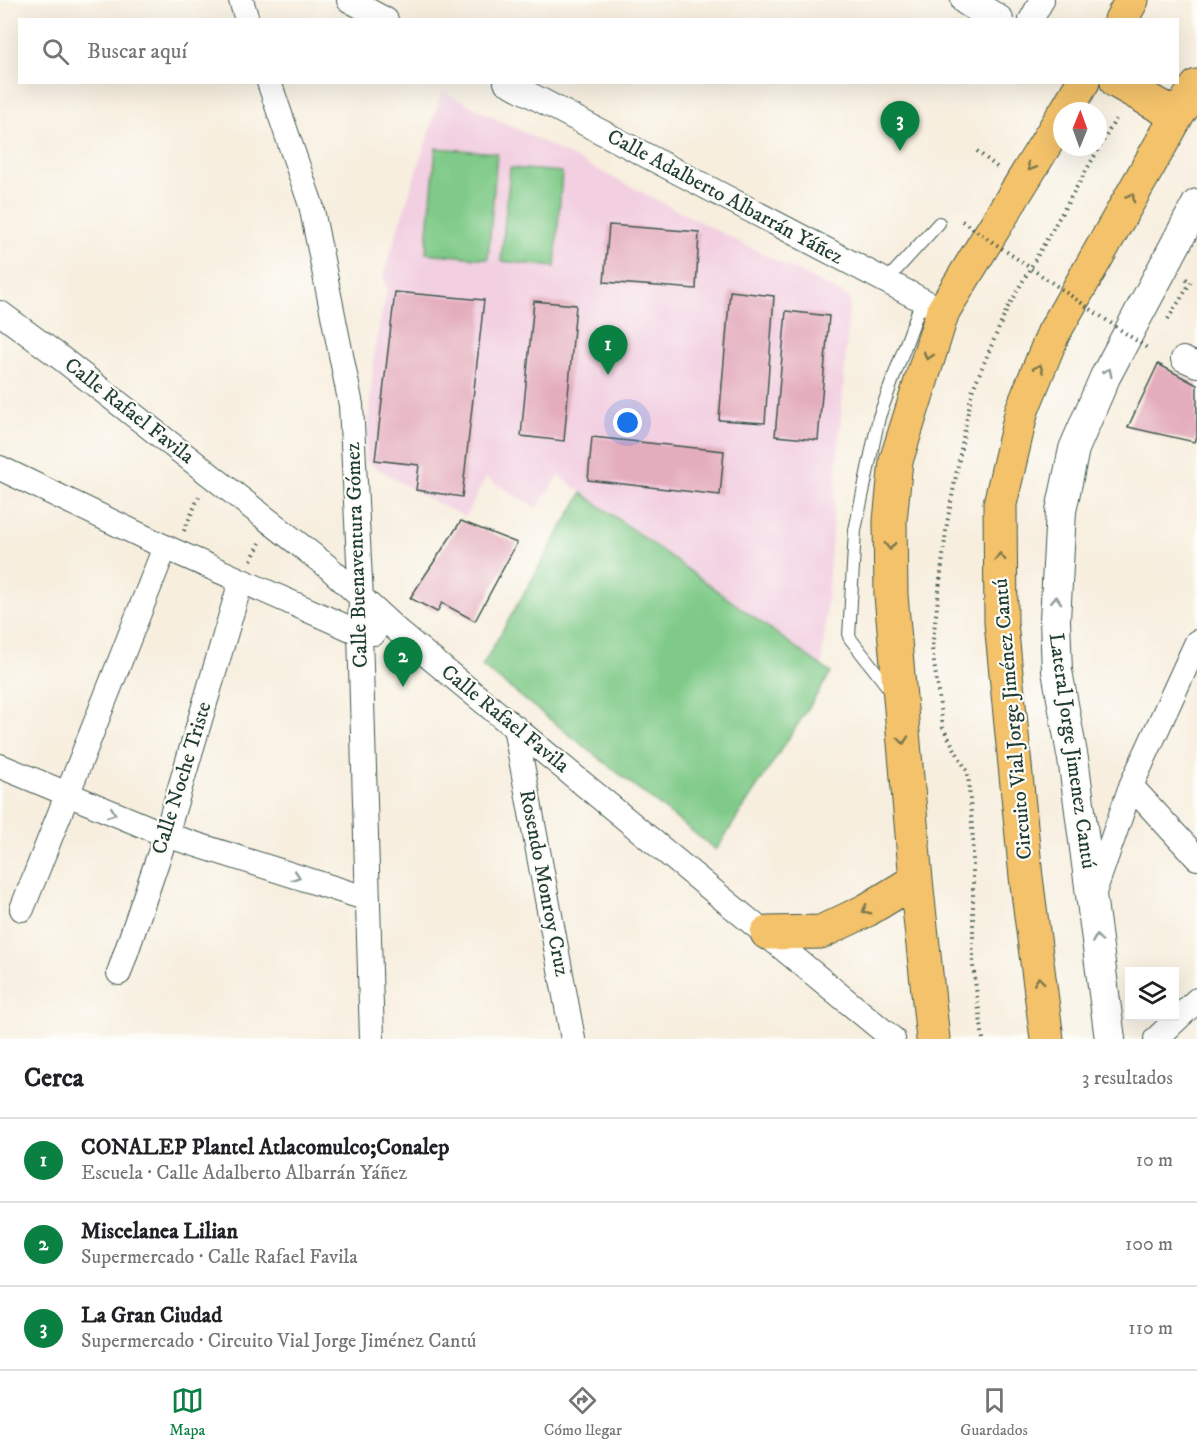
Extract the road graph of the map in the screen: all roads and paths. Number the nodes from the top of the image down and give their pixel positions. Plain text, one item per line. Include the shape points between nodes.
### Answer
1 (241, 0) edge
2 (349, 0) edge
3 (966, 0) edge
4 (1042, 0) edge
5 (1132, 0) edge
6 (246, 18) edge
7 (382, 18) edge
8 (996, 18) edge
9 (1032, 18) edge
10 (1121, 18) edge
11 (270, 84) edge
12 (511, 84) edge
13 (1082, 84) edge
14 (1121, 84) edge
15 (1197, 86) edge
16 (1071, 102) edge
17 (1177, 116) junction
18 (1053, 130) edge
19 (977, 151) dead end
20 (998, 168) dead end
21 (1197, 204) edge
22 (962, 221) dead end
23 (939, 223) dead end
24 (886, 281) junction
25 (932, 305) junction
26 (0, 313) edge
27 (1150, 350) dead end
28 (0, 468) edge
29 (202, 487) dead end
30 (170, 549) junction
31 (241, 581) junction
32 (361, 598) junction
33 (360, 633) junction
34 (400, 633) junction
35 (1197, 642) edge
36 (900, 704) junction
37 (515, 727) junction
38 (0, 766) edge
39 (1131, 786) junction
40 (68, 795) junction
41 (166, 835) junction
42 (1197, 858) edge
43 (916, 880) junction
44 (368, 899) junction
45 (1092, 899) junction
46 (22, 909) dead end
47 (767, 933) junction
48 (119, 973) dead end
49 (1197, 1000) edge
50 (372, 1039) edge
51 (573, 1039) edge
52 (893, 1039) edge
53 (933, 1039) edge
54 (1047, 1039) edge
55 (1110, 1039) edge
56 (1155, 1039) edge

1 - 6 street
2 - 7 street
3 - 8 street
4 - 9 street
5 - 10 main road
11 - 32 street, Calle Buenaventura Gómez via 311,205 351,405
12 - 24 street, Calle Adalberto Albarrán Yáñez
13 - 16 main road
14 - 17 main road
15 - 17 main road, Circuito Vial Jorge Jiménez Cantú
54 -> 17 main road, Circuito Vial Jorge Jiménez Cantú via 1026,877 1001,623 1000,504 1022,410 1053,334
18 -> 25 main road
19 - 20 path
45 -> 21 street, Lateral Jorge Jimenez Cantú via 1057,670 1060,511 1074,449 1096,398
22 - 27 path, bridge
23 - 24 lane
24 - 25 street, Calle Adalberto Albarrán Yáñez
25 -> 36 main road via 896,461 890,520 891,595
25 - 36 lane via 879,417 855,530 849,637
26 - 32 street, Calle Rafael Favila via 319,559
28 - 30 street
29 - 30 path
30 - 31 street
30 - 40 street
31 - 33 street
31 - 41 street, Calle Noche Triste
32 - 33 street, Calle Buenaventura Gómez
32 - 34 street, Calle Rafael Favila
33 - 34 street
33 - 44 street, Calle Buenaventura Gómez
34 - 37 street, Calle Rafael Favila
35 - 39 street
36 -> 43 main road
37 - 47 street, Calle Rafael Favila
37 - 51 street, Rosendo Monroy Cruz
38 - 40 street
39 - 42 street
39 - 45 street
40 -> 41 street
40 - 46 street
41 -> 44 street
41 - 48 street, Calle Noche Triste
43 -> 47 main road via 821,932
43 - 53 main road
44 - 50 street, Calle Buenaventura Gómez
55 -> 45 street, Lateral Jorge Jimenez Cantú
47 - 52 street, Calle Rafael Favila
49 - 56 street

